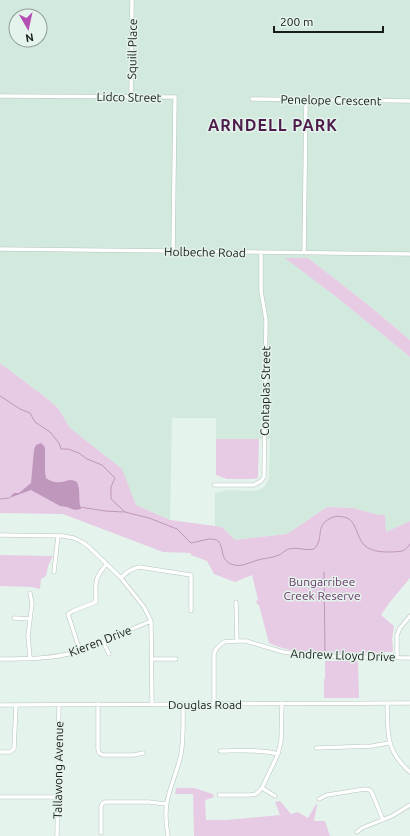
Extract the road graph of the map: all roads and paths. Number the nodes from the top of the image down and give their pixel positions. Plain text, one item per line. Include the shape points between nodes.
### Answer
1 (132, 1) edge
2 (0, 96) edge
3 (131, 97) junction
4 (252, 99) dead end
5 (306, 100) junction
6 (410, 101) edge
7 (0, 250) edge
8 (173, 252) junction
9 (262, 252) junction
10 (304, 253) junction
11 (410, 254) edge
12 (214, 485) dead end
13 (0, 535) edge
14 (58, 536) junction
15 (107, 564) junction
16 (54, 572) dead end
17 (121, 578) junction
18 (30, 593) dead end
19 (236, 602) dead end
20 (191, 611) dead end
21 (410, 616) edge
22 (14, 618) dead end
23 (30, 619) junction
24 (151, 621) junction
25 (237, 641) junction
26 (103, 642) junction
27 (80, 651) junction
28 (109, 654) dead end
29 (397, 657) junction
30 (30, 658) junction
31 (410, 658) edge
32 (0, 659) edge
33 (152, 659) junction
34 (176, 659) dead end
35 (282, 703) junction
36 (387, 703) junction
37 (410, 703) edge
38 (98, 704) junction
39 (152, 704) junction
40 (183, 704) junction
41 (214, 704) junction
42 (0, 705) edge
43 (16, 705) junction
44 (59, 705) junction
45 (390, 743) junction
46 (316, 748) dead end
47 (220, 751) dead end
48 (0, 752) edge
49 (143, 753) dead end
50 (278, 754) junction
51 (410, 772) edge
52 (262, 788) junction
53 (220, 795) dead end
54 (275, 796) dead end
55 (0, 797) edge
56 (58, 797) junction
57 (319, 799) dead end
58 (166, 804) junction
59 (410, 804) edge
60 (382, 820) junction
61 (356, 832) dead end
62 (101, 833) dead end
63 (57, 836) edge
64 (168, 836) edge

1 - 3 street, Squill Place
2 - 3 street, Lidco Street
3 - 8 street, Lidco Street via 175,97
4 - 5 street, Penelope Crescent
5 - 6 street, Penelope Crescent
5 - 10 street
7 - 8 street, Holbeche Road
8 - 9 street, Holbeche Road
9 - 10 street, Holbeche Road
9 - 12 street, Contaplas Street via 261,291 266,320 264,477 254,485
10 - 11 street, Holbeche Road
13 - 14 street
14 - 15 street via 82,542
14 - 16 street
15 - 17 street
15 - 27 street via 97,577 96,602 68,614
17 - 20 street via 132,568 139,567 191,575
17 - 24 street via 144,607
18 - 23 street
19 - 25 street
21 - 29 street via 397,635
22 - 23 street
23 - 30 street
24 - 26 street, Kieren Drive
24 - 33 street
25 - 29 street, Andrew Lloyd Drive via 312,656
25 - 41 street, Andrew Lloyd Drive via 224,642 214,651
26 - 27 street, Kieren Drive
26 - 28 street
27 - 30 street, Kieren Drive via 63,656
29 - 31 street, Andrew Lloyd Drive
30 - 32 street, Kieren Drive
33 - 34 street
33 - 39 street
35 - 36 street, Douglas Road
35 - 41 street, Douglas Road
35 - 50 street via 282,741
36 - 37 street, Douglas Road
36 - 45 street
38 - 39 street, Douglas Road
38 - 44 street, Douglas Road
38 - 49 street via 99,753
39 - 40 street, Douglas Road
40 - 41 street, Douglas Road
40 - 58 street via 182,747
42 - 43 street, Douglas Road
43 - 44 street, Douglas Road
43 - 48 street via 14,749 10,752
44 - 56 street, Tallawong Avenue
45 - 46 street
45 - 51 street via 394,755
47 - 50 street via 260,750
50 - 52 street
52 - 53 street via 256,794
52 - 54 street
55 - 56 street
56 - 63 street, Tallawong Avenue
57 - 60 street via 327,795 368,789
58 - 62 street via 105,802 101,807
58 - 64 street
59 - 60 street
60 - 61 street

